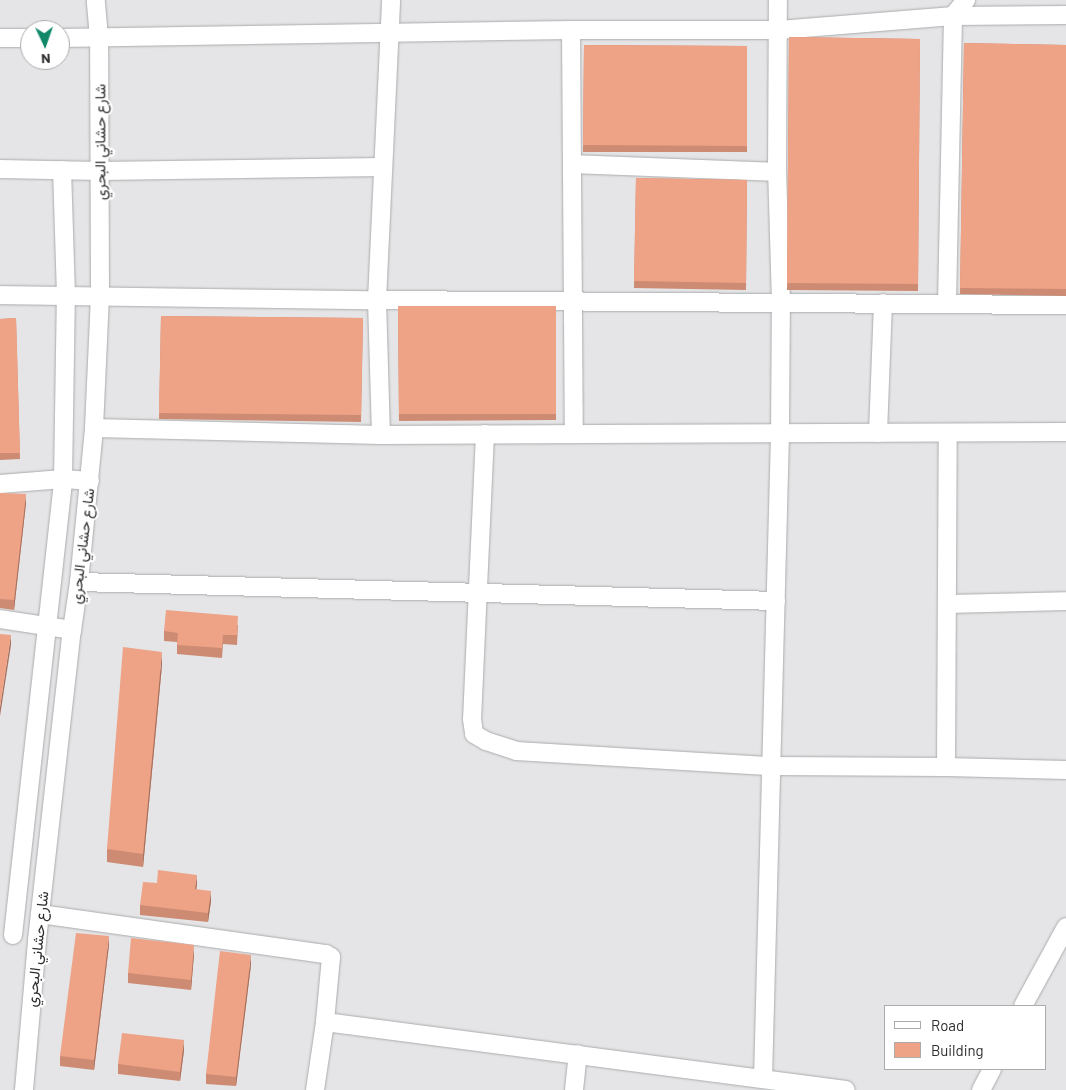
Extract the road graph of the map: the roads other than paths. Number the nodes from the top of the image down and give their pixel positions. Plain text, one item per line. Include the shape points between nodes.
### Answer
1 (96, 0) edge
2 (391, 0) edge
3 (778, 0) edge
4 (966, 0) edge
5 (1066, 15) edge
6 (953, 16) junction
7 (571, 30) junction
8 (779, 30) junction
9 (389, 32) junction
10 (0, 38) edge
11 (20, 38) edge
12 (70, 38) edge
13 (99, 38) junction
14 (574, 164) junction
15 (383, 167) junction
16 (0, 169) edge
17 (62, 170) junction
18 (100, 171) junction
19 (777, 172) junction
20 (0, 295) edge
21 (100, 295) junction
22 (66, 296) junction
23 (377, 300) junction
24 (574, 300) junction
25 (782, 303) junction
26 (883, 303) junction
27 (948, 303) junction
28 (1066, 305) edge
29 (94, 428) junction
30 (1066, 432) edge
31 (780, 433) junction
32 (878, 433) junction
33 (948, 433) junction
34 (485, 434) junction
35 (574, 434) junction
36 (381, 435) junction
37 (63, 479) junction
38 (90, 480) junction
39 (0, 484) edge
40 (79, 582) junction
41 (477, 594) junction
42 (776, 601) junction
43 (1066, 601) edge
44 (947, 604) junction
45 (0, 619) edge
46 (46, 626) junction
47 (72, 630) junction
48 (772, 766) junction
49 (946, 767) junction
50 (1066, 770) edge
51 (40, 914) junction
52 (1066, 927) edge
53 (7, 934) edge
54 (37, 940) junction
55 (1024, 1005) edge
56 (325, 1022) junction
57 (578, 1054) junction
58 (991, 1070) edge
59 (763, 1079) junction
60 (24, 1090) edge
61 (315, 1090) edge
62 (574, 1090) edge
63 (846, 1090) edge
64 (981, 1090) edge

1 - 13 street, شارع حشاني البحري
2 - 9 street
3 - 8 street
4 - 6 street
5 - 6 street
6 - 8 street
6 - 27 street
7 - 8 street
7 - 9 street
7 - 14 street
8 - 19 street
9 - 13 street
9 - 15 street
10 - 11 street
12 - 13 street
13 - 18 street, شارع حشاني البحري
14 - 19 street
14 - 24 street
15 - 18 street
15 - 23 street
16 - 17 street
17 - 18 street
17 - 22 street
18 - 21 street, شارع حشاني البحري
19 - 25 street
20 - 22 street
21 - 22 street
21 - 23 street
21 - 29 street, شارع حشاني البحري
22 - 37 street
23 - 24 street
23 - 36 street
24 - 25 street
24 - 35 street
25 - 26 street
25 - 31 street
26 - 27 street
26 - 32 street
27 - 28 street
29 - 36 street
29 - 38 street, شارع حشاني البحري
30 - 33 street
31 - 32 street
31 - 35 street
31 - 42 street
32 - 33 street
33 - 44 street
34 - 35 street
34 - 36 street
34 - 41 street
37 - 38 street
37 - 39 street
37 - 46 street
38 - 40 street, شارع حشاني البحري
40 - 41 street
40 - 47 street, شارع حشاني البحري
41 - 42 street
41 - 48 street via 472,719 474,734 486,741 516,751
42 - 48 street
43 - 44 street
44 - 49 street
45 - 46 street
46 - 47 street
46 - 53 street
47 - 51 street, شارع حشاني البحري
48 - 49 street
48 - 59 street
49 - 50 street
51 - 54 street, شارع حشاني البحري
51 - 56 street via 326,954 331,957
52 - 55 street
53 - 54 street
54 - 60 street, شارع حشاني البحري
56 - 57 street
56 - 61 street
57 - 59 street
57 - 62 street
58 - 64 street
59 - 63 street

